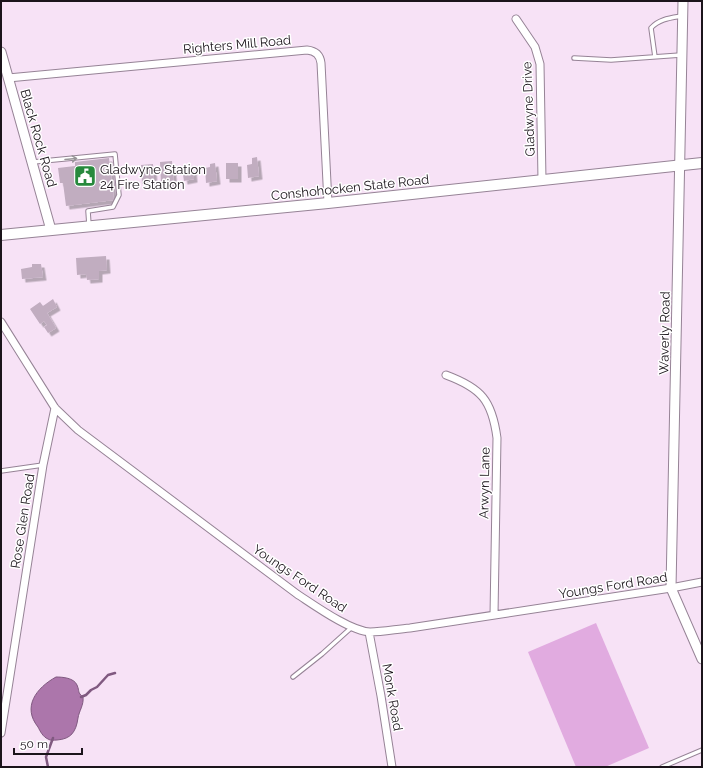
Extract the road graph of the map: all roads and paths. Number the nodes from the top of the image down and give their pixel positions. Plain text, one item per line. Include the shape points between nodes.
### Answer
1 (683, 1) edge
2 (683, 16) junction
3 (516, 19) dead end
4 (1, 52) edge
5 (682, 55) junction
6 (656, 57) junction
7 (574, 58) dead end
8 (8, 78) junction
9 (32, 162) junction
10 (702, 163) edge
11 (680, 165) junction
12 (542, 180) junction
13 (328, 203) junction
14 (89, 226) junction
15 (51, 230) junction
16 (1, 235) edge
17 (1, 322) edge
18 (446, 375) dead end
19 (55, 408) junction
20 (43, 465) junction
21 (1, 471) edge
22 (702, 582) edge
23 (672, 588) junction
24 (494, 615) junction
25 (353, 626) junction
26 (369, 632) junction
27 (702, 659) edge
28 (293, 677) dead end
29 (1, 733) edge
30 (702, 750) edge
31 (392, 767) edge
32 (662, 767) edge

1 - 2 street, Waverly Road
2 - 5 street, Waverly Road
2 - 6 lane via 665,19 650,28
3 - 12 street, Gladwyne Drive via 535,48 540,64
4 - 8 street, Black Rock Road
5 - 6 lane
5 - 11 street, Waverly Road
6 - 7 lane via 611,60
8 - 9 street, Black Rock Road
8 - 13 street, Righters Mill Road via 312,50 319,55 321,63
9 -> 14 lane via 115,154 119,195 112,207 88,211
9 - 15 street, Black Rock Road
10 - 11 main road, Conshohocken State Road
11 - 12 main road, Conshohocken State Road
11 - 23 street, Waverly Road
12 - 13 main road, Conshohocken State Road
13 - 14 main road, Conshohocken State Road
14 - 15 main road, Conshohocken State Road
15 - 16 main road, Conshohocken State Road
17 - 19 street, Youngs Ford Road
18 - 24 street, Arwyn Lane via 464,382 480,394 491,412 497,438
19 - 20 street, Rose Glen Road
19 - 25 street, Youngs Ford Road via 92,441 297,594
20 - 21 lane
20 - 29 street, Rose Glen Road
22 - 23 street, Youngs Ford Road
23 - 24 street, Youngs Ford Road
23 - 27 street, Waverly Road
24 - 26 street, Youngs Ford Road
25 - 26 street, Youngs Ford Road
25 - 28 lane
26 - 31 street, Monk Road
30 - 32 lane

